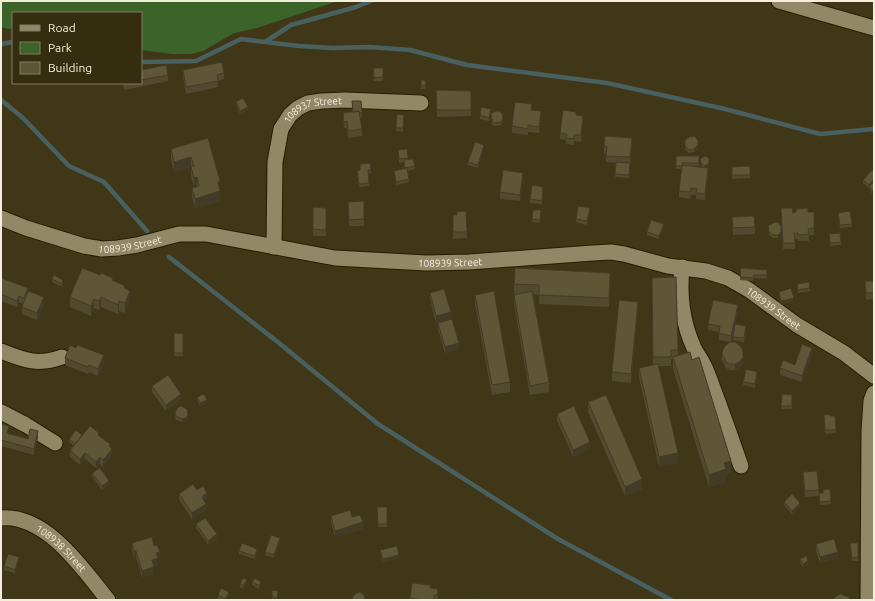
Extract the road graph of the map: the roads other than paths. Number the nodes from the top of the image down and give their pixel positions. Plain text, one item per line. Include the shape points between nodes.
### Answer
1 (779, 1) edge
2 (874, 28) edge
3 (421, 104) dead end
4 (1, 218) edge
5 (274, 246) junction
6 (682, 268) junction
7 (1, 351) edge
8 (62, 357) dead end
9 (874, 376) edge
10 (874, 393) edge
11 (1, 412) edge
12 (55, 443) dead end
13 (741, 466) dead end
14 (1, 518) edge
15 (108, 600) edge
16 (868, 600) edge

1 - 2 street
3 - 5 street, 108937 Street via 322,101 308,103 290,115 281,129 275,162
4 - 5 street, 108939 Street via 84,246 102,249 192,233
5 - 6 street, 108939 Street via 335,258 426,263 610,252
6 - 9 street, 108939 Street via 706,271 728,278 749,290 797,326 844,353
6 - 13 street via 681,298 687,331 706,370
7 - 8 street via 38,363
10 - 16 street via 869,431
11 - 12 street
14 - 15 street, 108938 Street via 28,522 50,535

